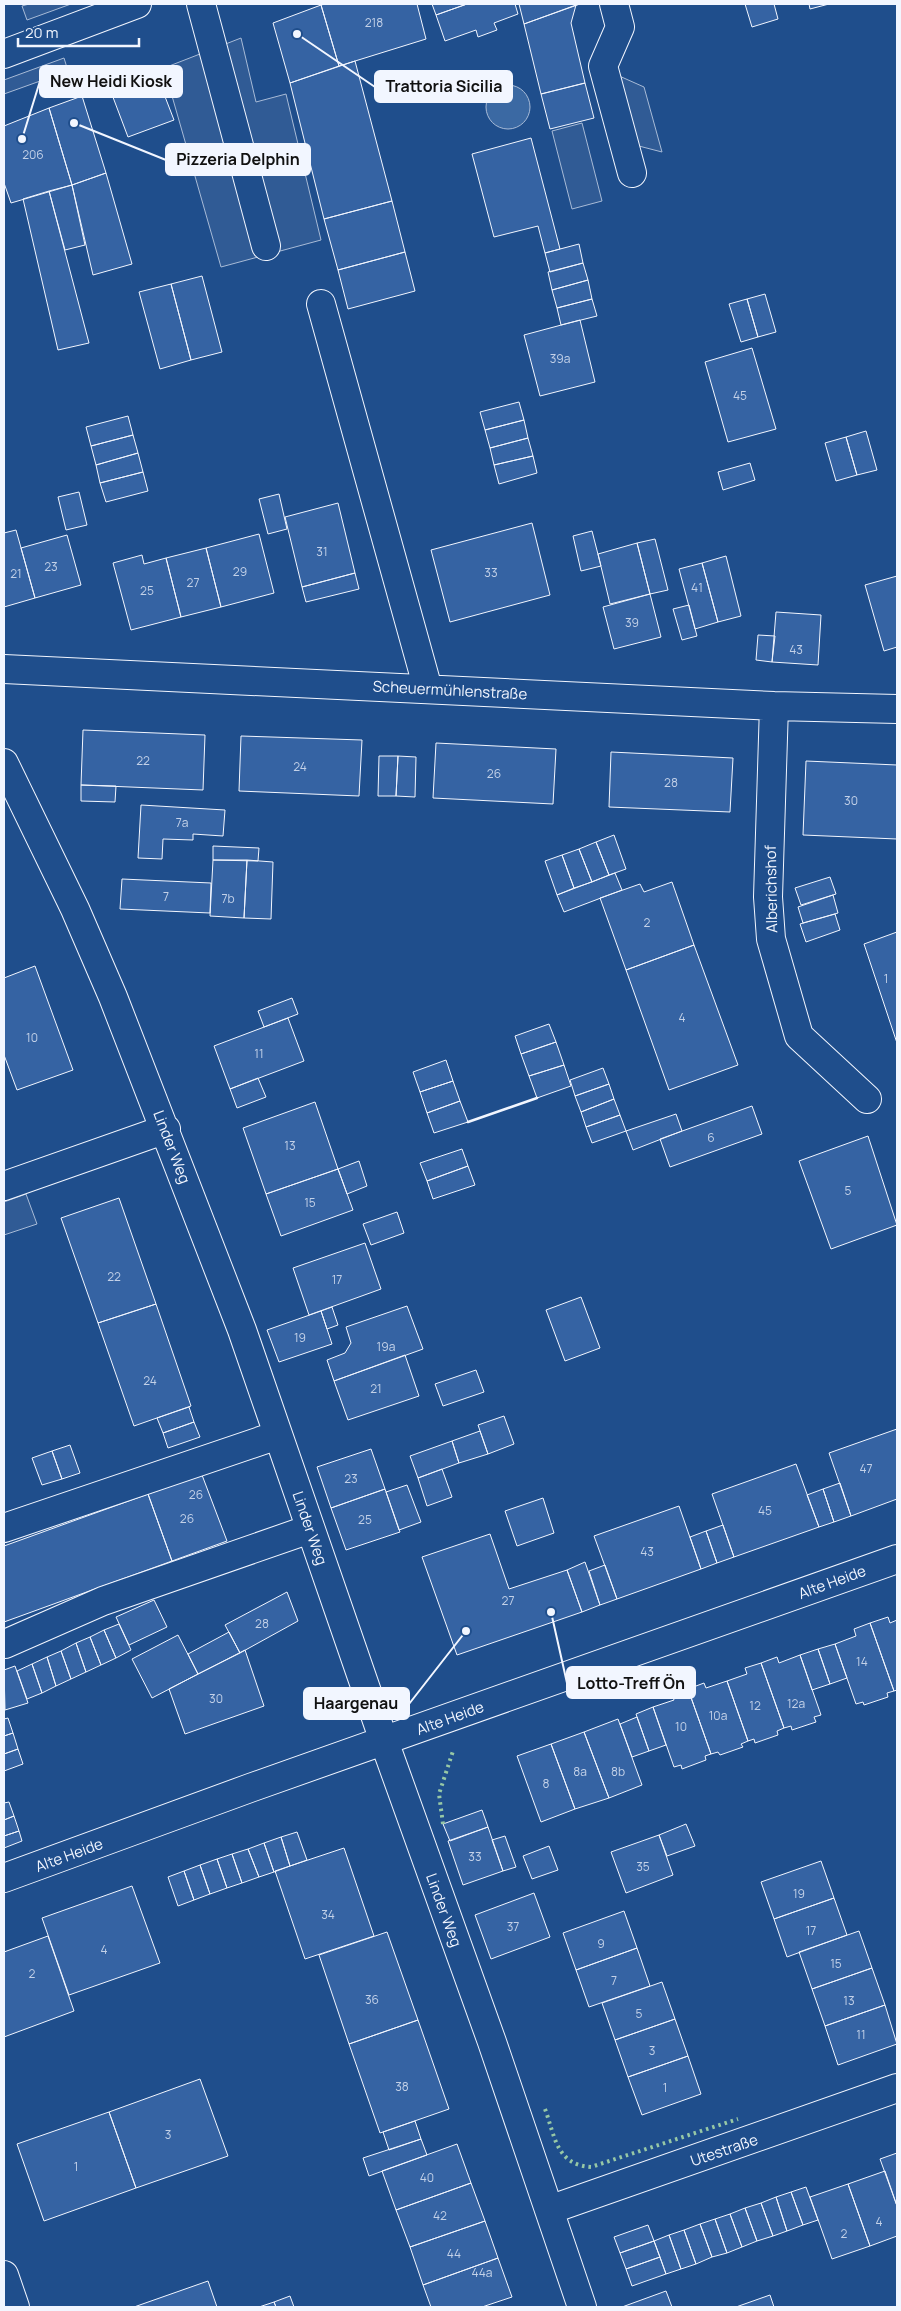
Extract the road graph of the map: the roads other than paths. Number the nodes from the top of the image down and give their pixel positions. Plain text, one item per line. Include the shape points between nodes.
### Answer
1 (137, 4) edge
2 (202, 4) edge
3 (614, 4) edge
4 (4, 54) edge
5 (632, 173) dead end
6 (266, 246) dead end
7 (321, 304) dead end
8 (4, 669) edge
9 (428, 689) junction
10 (774, 706) junction
11 (897, 709) edge
12 (4, 763) edge
13 (867, 1099) dead end
14 (166, 1129) junction
15 (4, 1186) edge
16 (278, 1435) junction
17 (4, 1528) edge
18 (310, 1529) junction
19 (897, 1559) edge
20 (5, 1644) dead end
21 (384, 1741) junction
22 (4, 1878) edge
23 (897, 2088) edge
24 (549, 2210) junction
25 (4, 2275) edge
26 (15, 2307) edge
27 (582, 2307) edge

1 - 4 street
2 - 6 street
3 - 5 street via 620,27 602,66
7 - 9 street
8 - 9 street, Scheuermühlenstraße
9 - 10 street, Scheuermühlenstraße
10 - 11 street, Scheuermühlenstraße
10 - 13 street, Alberichshof via 768,897 771,939 799,1036
12 - 14 street, Linder Weg via 75,909
14 - 15 street
14 - 16 street, Linder Weg
16 - 17 street
16 - 18 street, Linder Weg
18 - 20 street via 103,1601
18 - 21 street, Linder Weg
19 - 21 street, Alte Heide
21 - 22 street, Alte Heide
21 - 24 street, Linder Weg
23 - 24 street, Utestraße
24 - 27 street, Linder Weg
25 - 26 street

